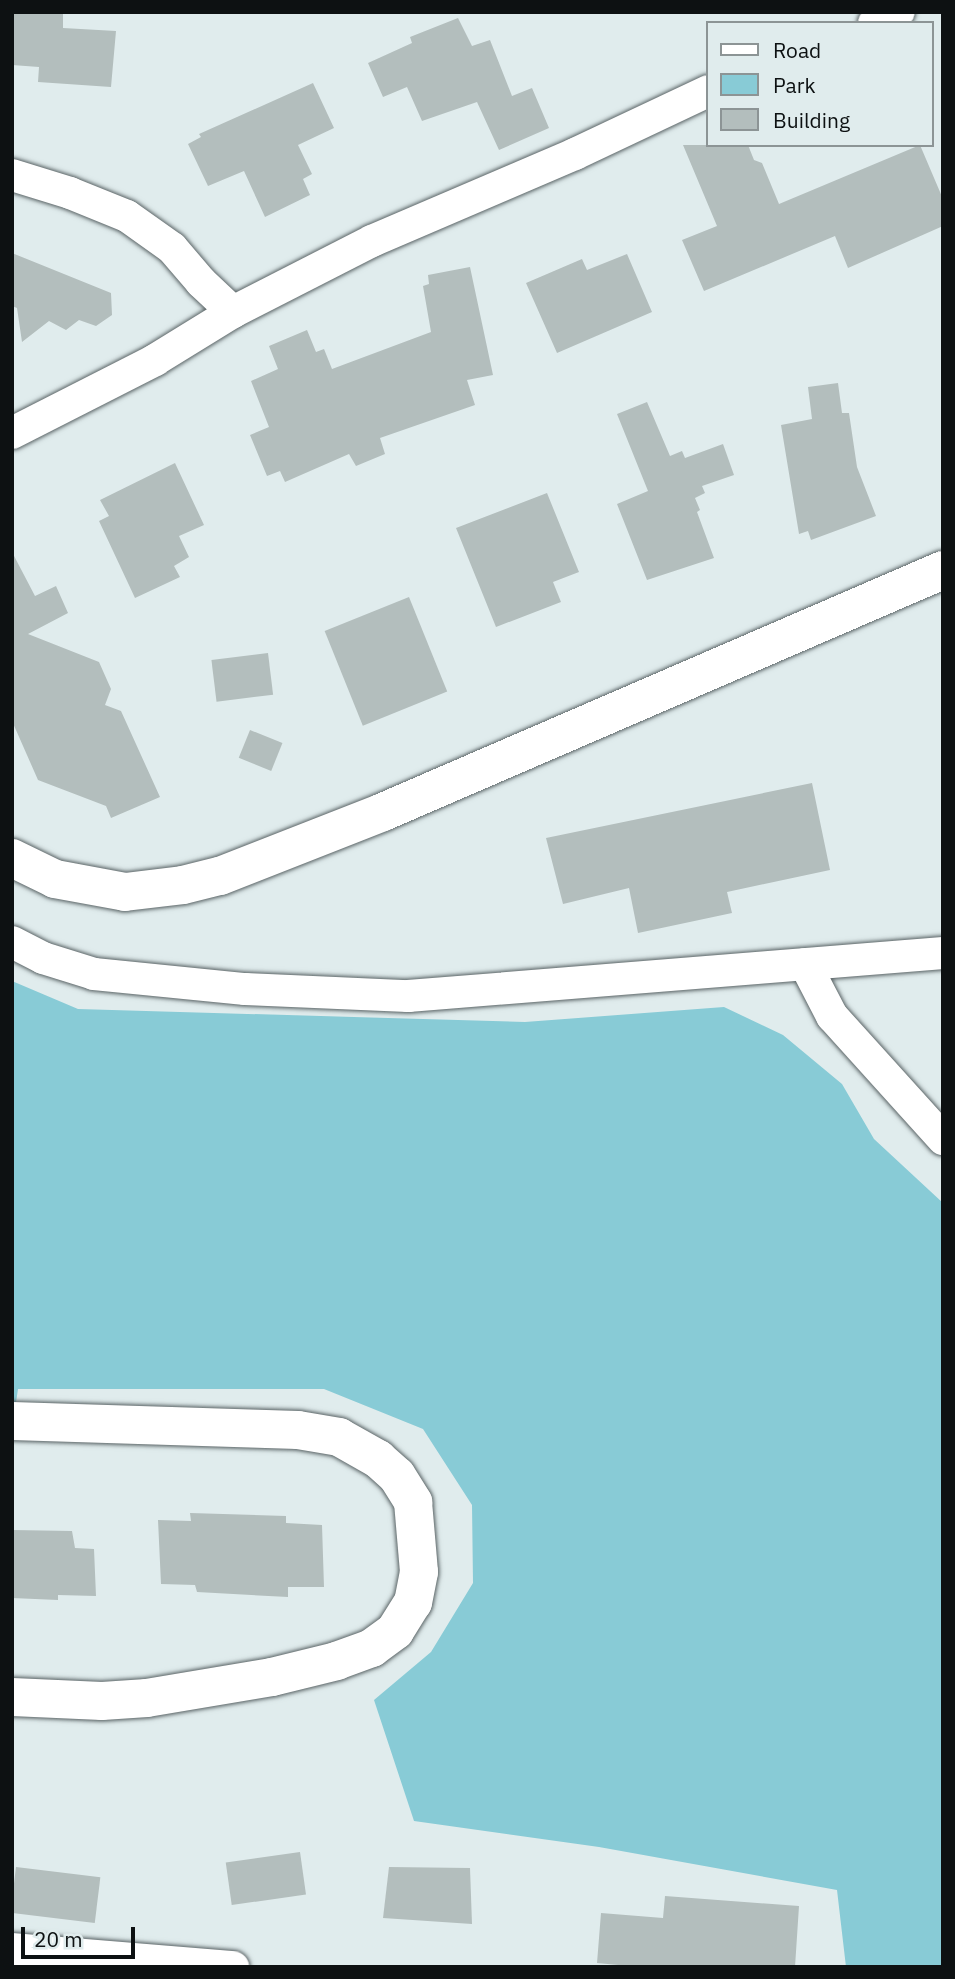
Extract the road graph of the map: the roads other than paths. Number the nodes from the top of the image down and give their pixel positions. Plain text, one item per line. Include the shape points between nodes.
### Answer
1 (899, 12) edge
2 (879, 21) edge
3 (706, 92) edge
4 (12, 175) edge
5 (233, 312) junction
6 (12, 433) edge
7 (943, 570) edge
8 (12, 858) edge
9 (12, 942) edge
10 (943, 953) edge
11 (805, 964) junction
12 (943, 1139) edge
13 (12, 1421) edge
14 (12, 1697) edge
15 (12, 1949) edge
16 (233, 1967) edge

1 - 2 street
3 - 5 street via 372,241
4 - 5 street via 127,216 172,248
5 - 6 street via 155,360
7 - 8 main road via 383,812 209,879 125,892 55,879
9 - 11 street via 43,958 94,974 335,995 408,996
10 - 11 street
11 - 12 street via 832,1016
13 - 14 main road via 298,1430 339,1437 378,1459 397,1476 413,1502 419,1572 413,1602 395,1631 372,1648 337,1661 147,1698
15 - 16 street

